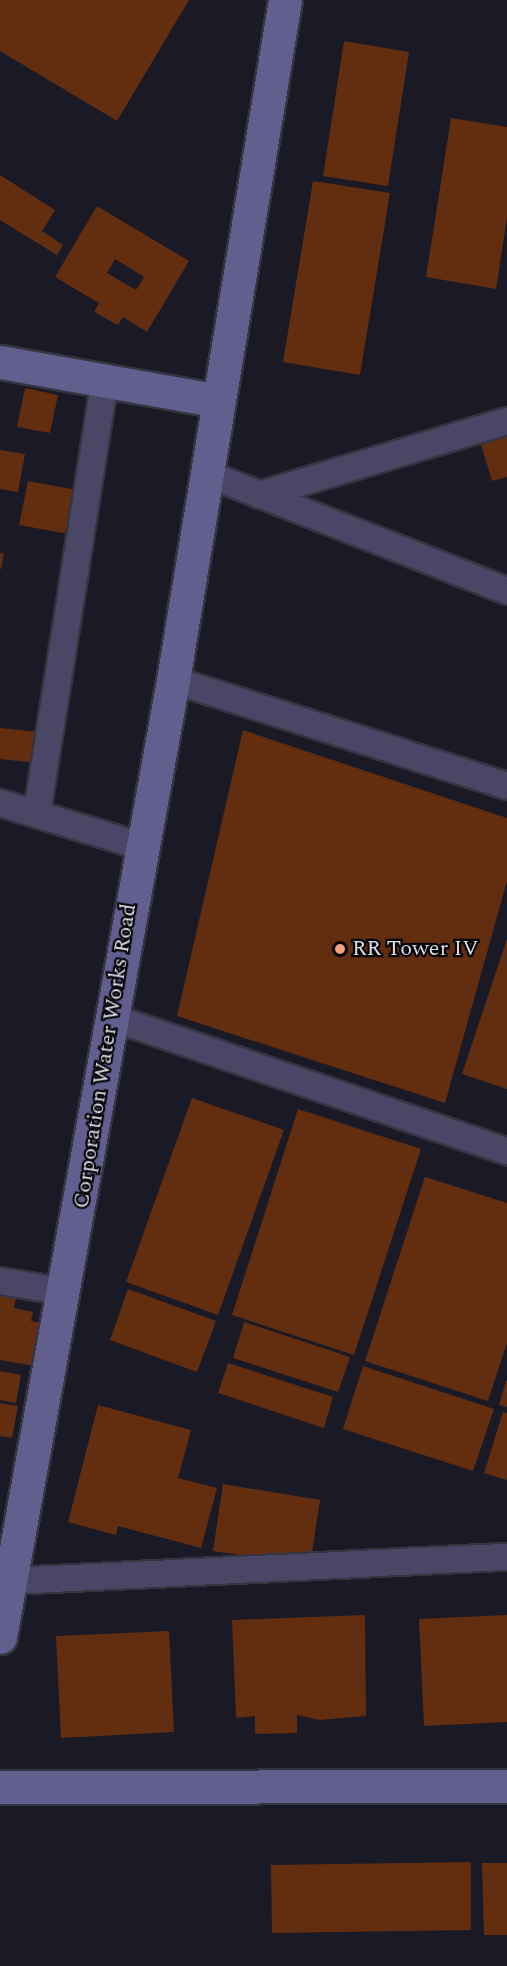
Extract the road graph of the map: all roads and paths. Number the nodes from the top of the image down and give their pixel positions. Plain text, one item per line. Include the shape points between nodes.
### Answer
1 (285, 0) edge
2 (0, 362) edge
3 (105, 380) junction
4 (219, 401) junction
5 (507, 421) edge
6 (207, 474) junction
7 (259, 495) junction
8 (507, 591) edge
9 (173, 680) junction
10 (507, 786) edge
11 (0, 803) edge
12 (37, 813) junction
13 (141, 846) junction
14 (110, 1017) junction
15 (507, 1151) edge
16 (0, 1281) edge
17 (66, 1292) junction
18 (507, 1557) edge
19 (11, 1581) junction
20 (0, 1637) edge
21 (507, 1786) edge
22 (0, 1787) edge

1 - 4 street, Corporation Water Works Road
2 - 3 street
3 - 4 street
3 - 12 street
4 - 6 street, Corporation Water Works Road
5 - 7 street
6 - 7 street
6 - 9 street, Corporation Water Works Road
7 - 8 street
9 - 10 street
9 - 13 street, Corporation Water Works Road
11 - 12 street
12 - 13 street
13 - 14 street, Corporation Water Works Road
14 - 15 street
14 - 17 street, Corporation Water Works Road
16 - 17 street
17 - 19 street, Corporation Water Works Road
18 - 19 street
19 - 20 street, Corporation Water Works Road
21 - 22 street

